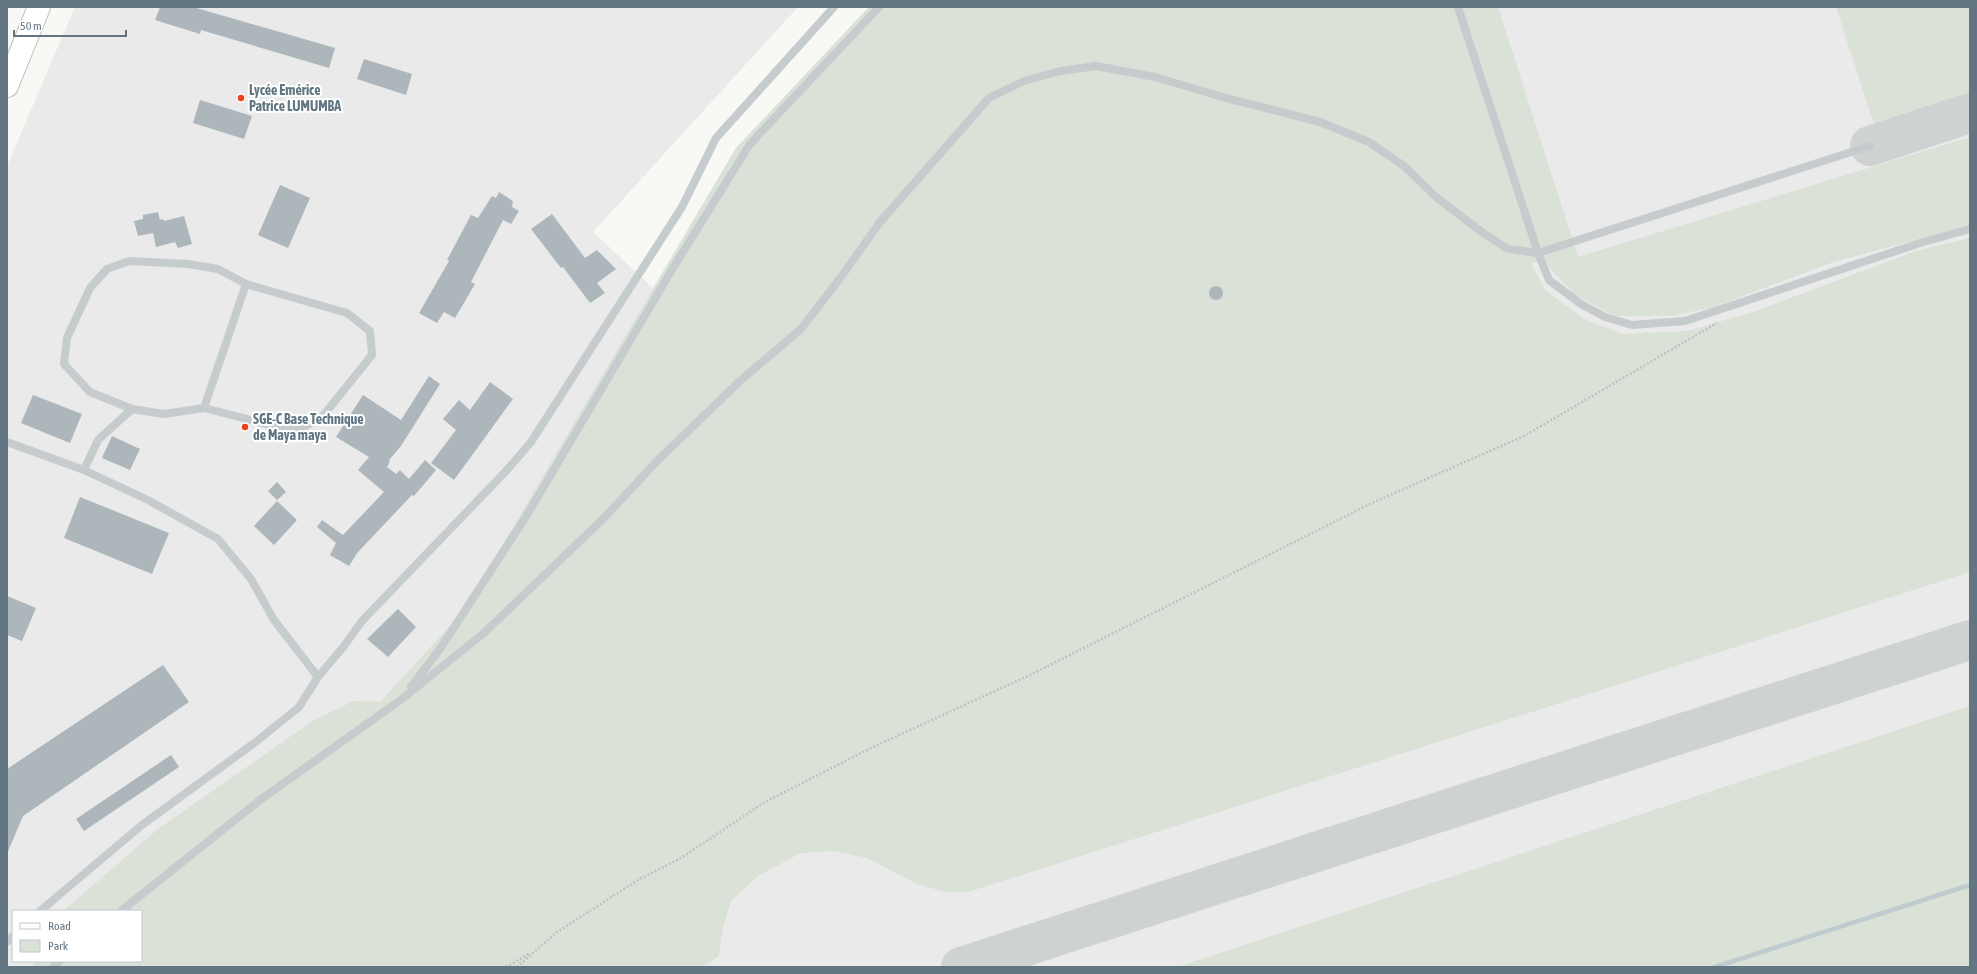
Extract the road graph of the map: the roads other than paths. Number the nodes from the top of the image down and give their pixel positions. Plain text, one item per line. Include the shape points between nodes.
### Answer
1 (39, 7) edge
2 (834, 7) edge
3 (879, 7) edge
4 (1458, 7) edge
5 (7, 86) edge
6 (1870, 146) dead end
7 (1970, 229) edge
8 (1538, 252) junction
9 (246, 284) junction
10 (204, 408) junction
11 (132, 409) junction
12 (7, 442) edge
13 (84, 470) junction
14 (318, 677) junction
15 (402, 699) junction
16 (41, 910) edge
17 (122, 910) edge

1 - 5 main road
2 - 14 lane via 716,138 682,207 531,442 362,621
3 - 15 lane via 750,144 673,268 527,515 440,649
4 - 8 lane
6 - 8 lane
7 - 8 lane via 1920,243 1685,321 1632,325 1605,317 1581,304 1549,280
8 - 15 lane via 1508,249 1483,233 1442,201 1404,166 1369,142 1320,122 1155,77 1096,66 1060,71 1024,81 989,98 880,222 801,329 729,391 658,460 604,518 484,633
9 - 10 lane
9 - 10 lane via 348,313 370,332 372,355 322,417 302,428 285,429
9 - 11 lane via 218,269 188,264 129,261 107,269 90,288 67,338 64,364 90,392
10 - 11 lane via 164,414
11 - 13 lane via 98,440
12 - 13 lane
13 - 14 lane via 148,500 218,539 251,580 274,620
14 - 16 lane via 299,707 142,825
15 - 17 lane via 260,800

